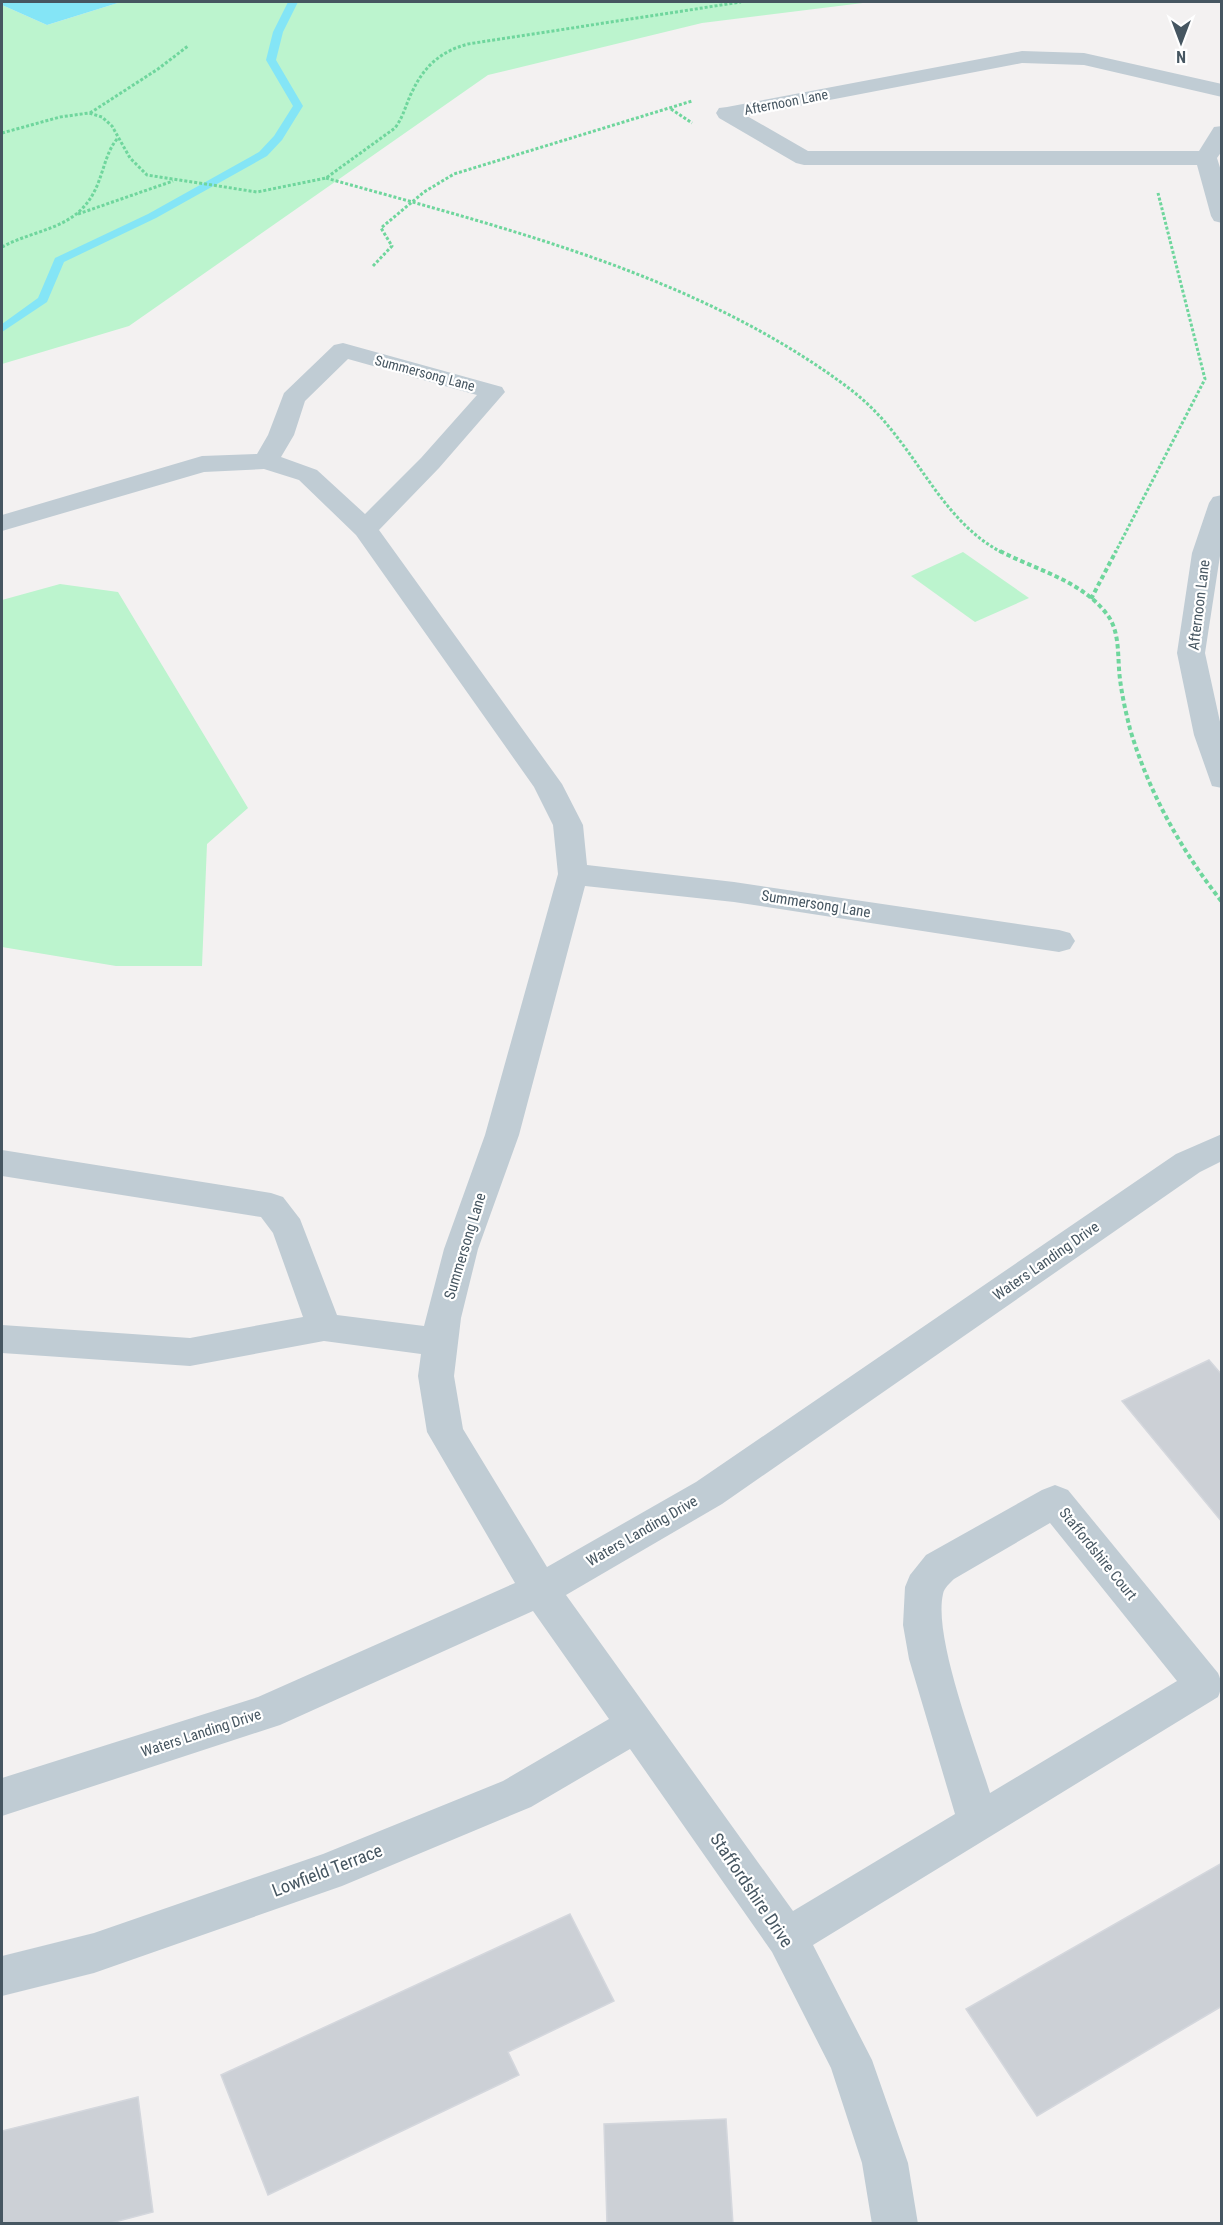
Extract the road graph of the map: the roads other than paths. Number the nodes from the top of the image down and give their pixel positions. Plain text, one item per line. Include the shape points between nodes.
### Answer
1 (1221, 91) edge
2 (1221, 132) edge
3 (1206, 158) junction
4 (1221, 216) edge
5 (266, 461) junction
6 (1221, 503) edge
7 (2, 523) edge
8 (365, 529) junction
9 (1216, 536) edge
10 (1209, 610) edge
11 (1221, 779) edge
12 (573, 874) junction
13 (1059, 941) dead end
14 (1221, 1146) edge
15 (2, 1163) edge
16 (324, 1327) junction
17 (2, 1338) edge
18 (441, 1342) junction
19 (540, 1590) junction
20 (636, 1724) junction
21 (2, 1797) edge
22 (978, 1822) junction
23 (787, 1938) junction
24 (2, 1976) edge
25 (895, 2223) edge

1 - 3 street, Afternoon Lane via 1084,59 1022,57 727,113 804,158
2 - 3 street
3 - 4 street
5 - 7 street, Summersong Lane via 202,464
5 - 8 street, Summersong Lane via 308,475
5 - 8 street, Summersong Lane via 281,435 293,398 343,350 493,392
6 - 9 street, Afternoon Lane
8 - 12 street, Summersong Lane via 548,784 568,825
9 - 10 street, Afternoon Lane via 1205,553
10 - 11 street, Afternoon Lane via 1191,653
12 - 13 street, Summersong Lane via 734,892
12 - 18 street, Summersong Lane via 502,1135 461,1249 443,1318
14 - 19 street, Waters Landing Drive via 1188,1163 709,1493
15 - 16 street via 271,1206 288,1228
16 - 17 street via 190,1352
16 - 18 street
18 - 19 street, Summersong Lane via 436,1376 445,1432
19 - 20 street, Staffordshire Drive
19 - 21 street, Waters Landing Drive via 266,1712
20 - 23 street, Staffordshire Drive
20 - 24 street, Lowfield Terrace via 517,1794 327,1872 94,1953
22 - 22 street, Staffordshire Court via 1204,1685 1055,1501 940,1566 924,1587 922,1625 929,1659
22 - 23 street, Staffordshire Court
23 - 25 street, Staffordshire Drive via 850,2060 885,2163

